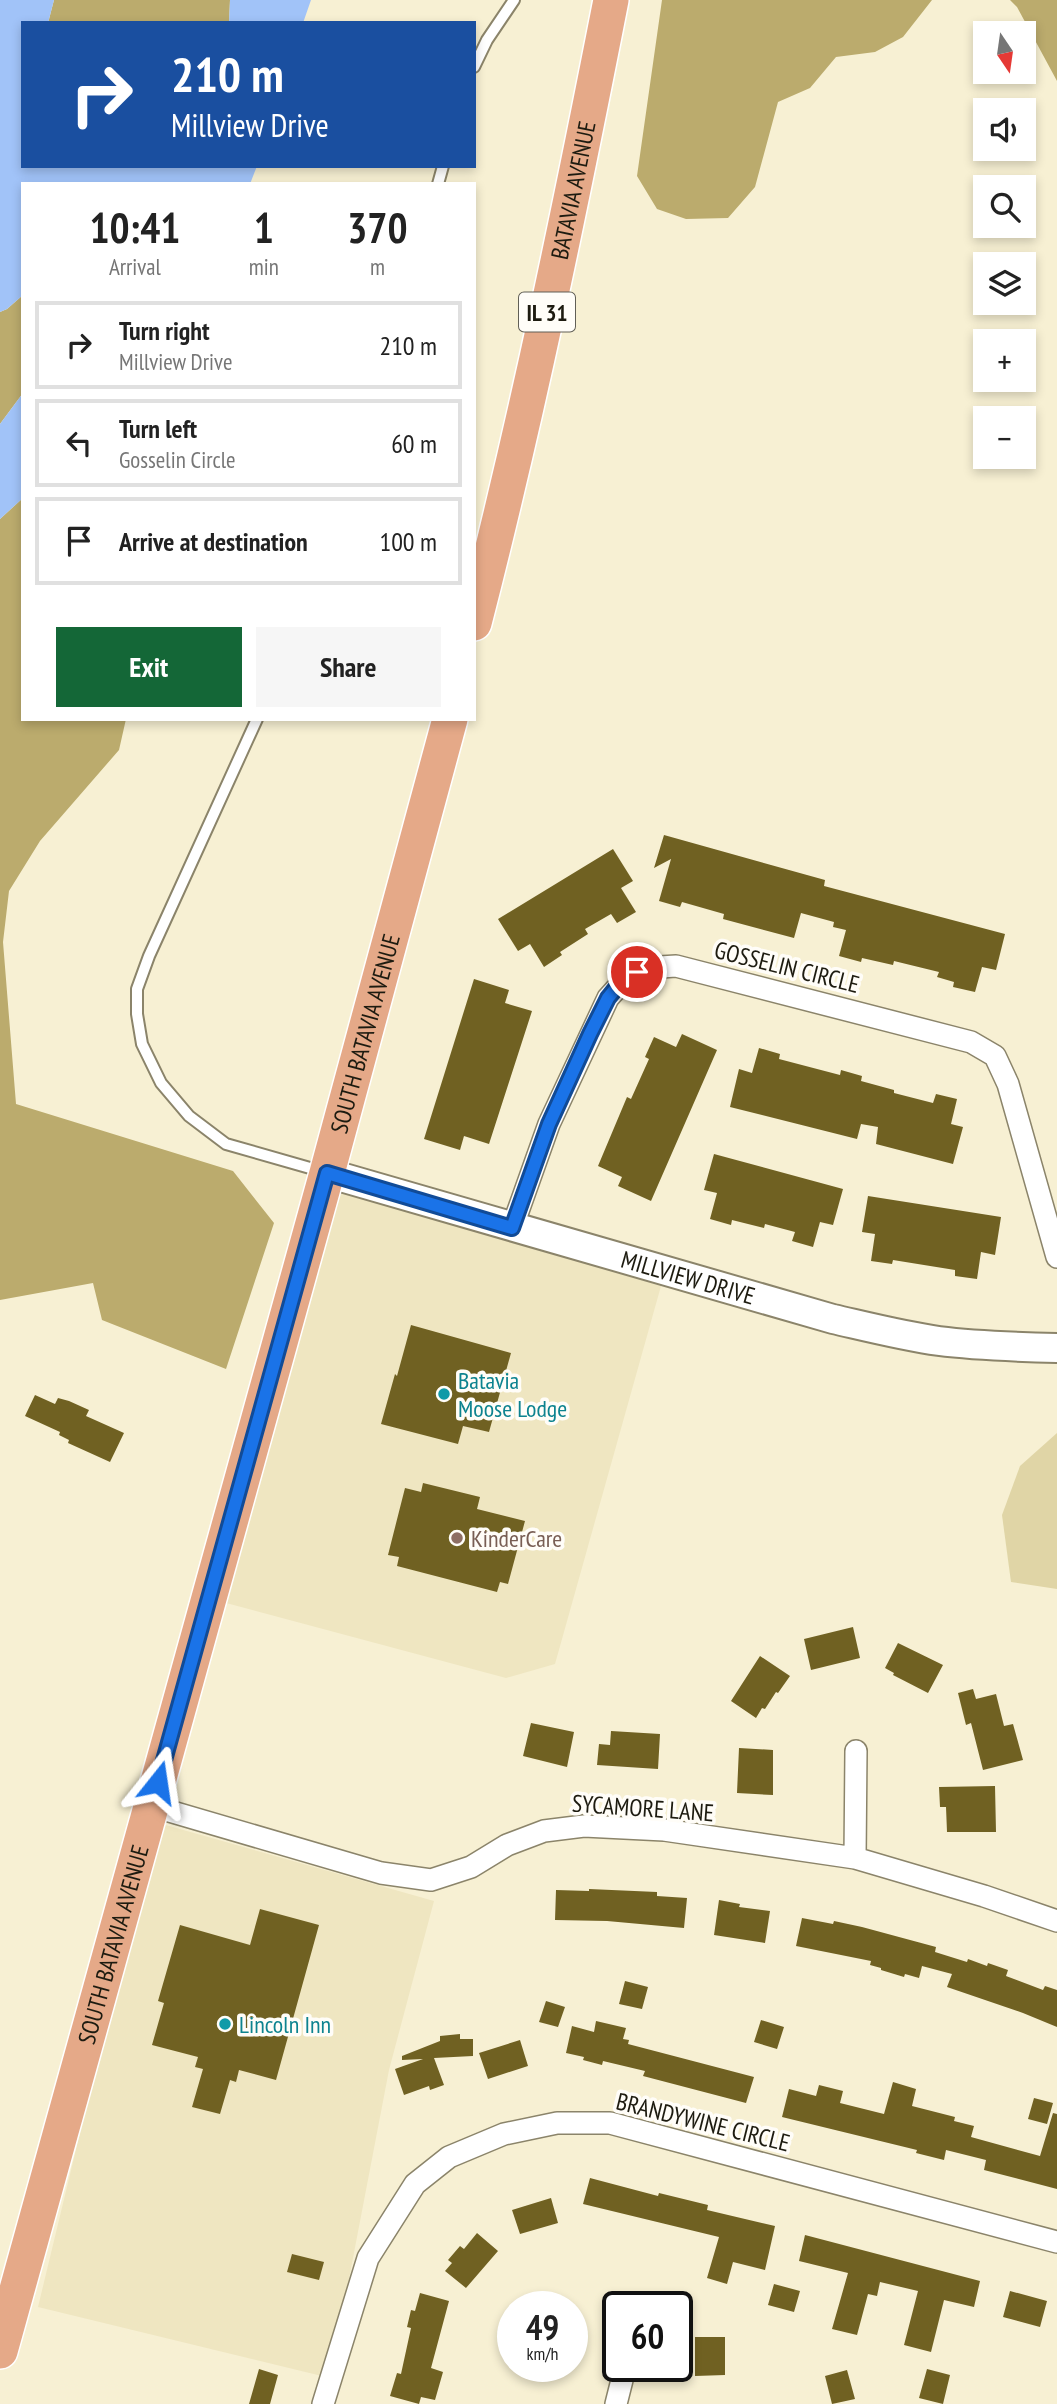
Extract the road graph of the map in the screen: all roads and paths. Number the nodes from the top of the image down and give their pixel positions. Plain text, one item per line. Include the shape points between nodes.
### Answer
1 (514, 0) edge
2 (611, 0) edge
3 (476, 63) edge
4 (476, 615) edge
5 (256, 721) edge
6 (449, 721) edge
7 (327, 1173) junction
8 (512, 1228) junction
9 (1057, 1257) edge
10 (1057, 1348) edge
11 (856, 1751) dead end
12 (152, 1806) junction
13 (855, 1858) junction
14 (1057, 1921) edge
15 (1057, 2242) edge
16 (0, 2351) edge
17 (622, 2382) edge
18 (323, 2404) edge
19 (616, 2404) edge

1 - 3 lane
2 - 4 main road, BATAVIA AVENUE / IL 31 via 513,468
5 - 7 lane via 149,956 137,989 136,1014 142,1044 161,1083 189,1116 226,1144
6 - 7 main road, SOUTH BATAVIA AVENUE
7 - 8 street, MILLVIEW DRIVE
7 - 12 main road, SOUTH BATAVIA AVENUE
8 - 9 street, GOSSELIN CIRCLE via 549,1124 608,998 637,972 677,966 971,1042 995,1056 1008,1084
8 - 10 street, MILLVIEW DRIVE via 886,1332 1000,1347
11 - 13 street
12 - 13 street, SYCAMORE LANE via 381,1873 431,1880 471,1867 544,1830 584,1826 664,1830
12 - 16 main road, SOUTH BATAVIA AVENUE
13 - 14 street, SYCAMORE LANE
15 - 18 street, BRANDYWINE CIRCLE via 610,2123 557,2123 505,2134 449,2157 415,2184 368,2258
17 - 19 street

